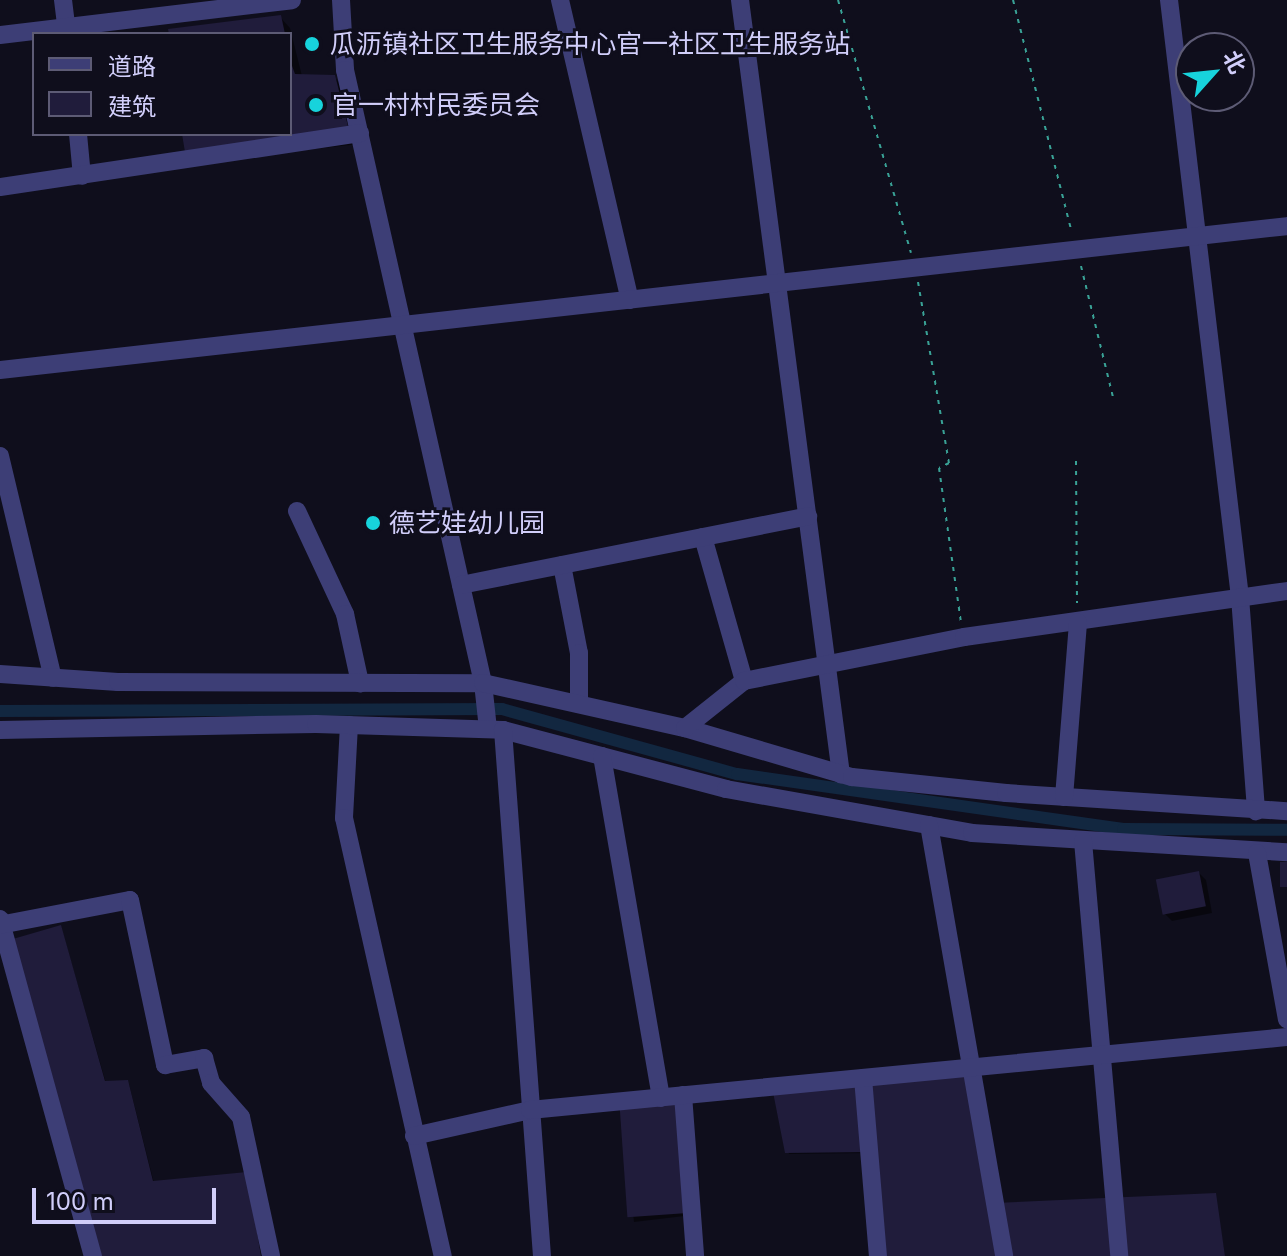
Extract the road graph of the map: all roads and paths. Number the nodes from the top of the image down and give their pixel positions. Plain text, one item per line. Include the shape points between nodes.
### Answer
1 (63, 0) edge
2 (292, 0) edge
3 (341, 0) edge
4 (560, 0) edge
5 (740, 0) edge
6 (838, 0) edge
7 (1013, 0) edge
8 (1169, 0) edge
9 (67, 31) edge
10 (32, 33) edge
11 (0, 35) edge
12 (360, 133) junction
13 (78, 136) edge
14 (82, 176) junction
15 (0, 187) edge
16 (1287, 226) edge
17 (1197, 237) junction
18 (1077, 251) junction
19 (915, 268) junction
20 (777, 282) junction
21 (630, 300) junction
22 (403, 328) junction
23 (0, 370) edge
24 (1114, 401) dead end
25 (0, 456) edge
26 (1076, 461) dead end
27 (297, 511) dead end
28 (808, 516) junction
29 (703, 537) junction
30 (562, 565) junction
31 (461, 585) junction
32 (1287, 591) edge
33 (1240, 597) junction
34 (1078, 623) junction
35 (964, 637) junction
36 (828, 663) junction
37 (0, 674) edge
38 (53, 678) junction
39 (744, 681) junction
40 (360, 683) junction
41 (483, 683) junction
42 (579, 704) junction
43 (349, 725) junction
44 (685, 728) junction
45 (496, 729) junction
46 (0, 730) edge
47 (602, 756) junction
48 (841, 774) junction
49 (1064, 797) junction
50 (1256, 811) junction
51 (1287, 811) edge
52 (929, 825) junction
53 (1083, 841) junction
54 (1287, 852) edge
55 (1257, 853) junction
56 (1, 923) edge
57 (1287, 1019) edge
58 (1287, 1037) edge
59 (1102, 1055) junction
60 (971, 1067) junction
61 (863, 1078) junction
62 (683, 1095) junction
63 (661, 1098) junction
64 (530, 1110) junction
65 (414, 1136) junction
66 (93, 1256) edge
67 (271, 1256) edge
68 (443, 1256) edge
69 (542, 1256) edge
70 (695, 1256) edge
71 (878, 1256) edge
72 (1004, 1256) edge
73 (1119, 1256) edge

1 - 9 street
2 - 9 street
3 - 12 street via 345,70
4 - 21 street
5 - 20 street
6 - 19 path
7 - 18 path
8 - 17 street
10 - 11 street
12 - 14 street
12 - 22 street
13 - 14 street
14 - 15 street
16 - 17 street
17 - 18 street
17 - 33 street
18 - 19 street
18 - 24 path
19 - 20 street
19 - 35 path via 949,463 939,468
20 - 21 street
20 - 28 street
21 - 22 street
22 - 23 street
22 - 31 street
25 - 38 street
26 - 34 path
27 - 40 street via 345,614
28 - 29 street
28 - 36 street
29 - 30 street
29 - 39 street
30 - 31 street
30 - 42 street via 579,653
31 - 41 street
32 - 33 street
33 - 34 street
33 - 50 street
34 - 35 street
34 - 49 street
35 - 36 street
36 - 39 street
36 - 48 street
37 - 38 street
38 - 40 street
39 - 44 street
40 - 41 street
41 - 42 street
41 - 45 street
42 - 44 street
43 - 45 street
43 - 46 street
43 - 65 street via 344,818
44 - 48 street
45 - 47 street
45 - 64 street
47 - 52 street via 726,789
47 - 63 street
48 - 49 street
49 - 50 street
50 - 51 street
52 - 53 street
52 - 60 street
53 - 55 street
53 - 59 street
54 - 55 street
55 - 57 street
56 - 66 street
56 - 67 street via 130,900 165,1065 204,1058 211,1083 241,1117
58 - 59 street
59 - 60 street
59 - 73 street
60 - 61 street
60 - 72 street
61 - 62 street
61 - 71 street
62 - 63 street
62 - 70 street
63 - 64 street
64 - 65 street
64 - 69 street
65 - 68 street

